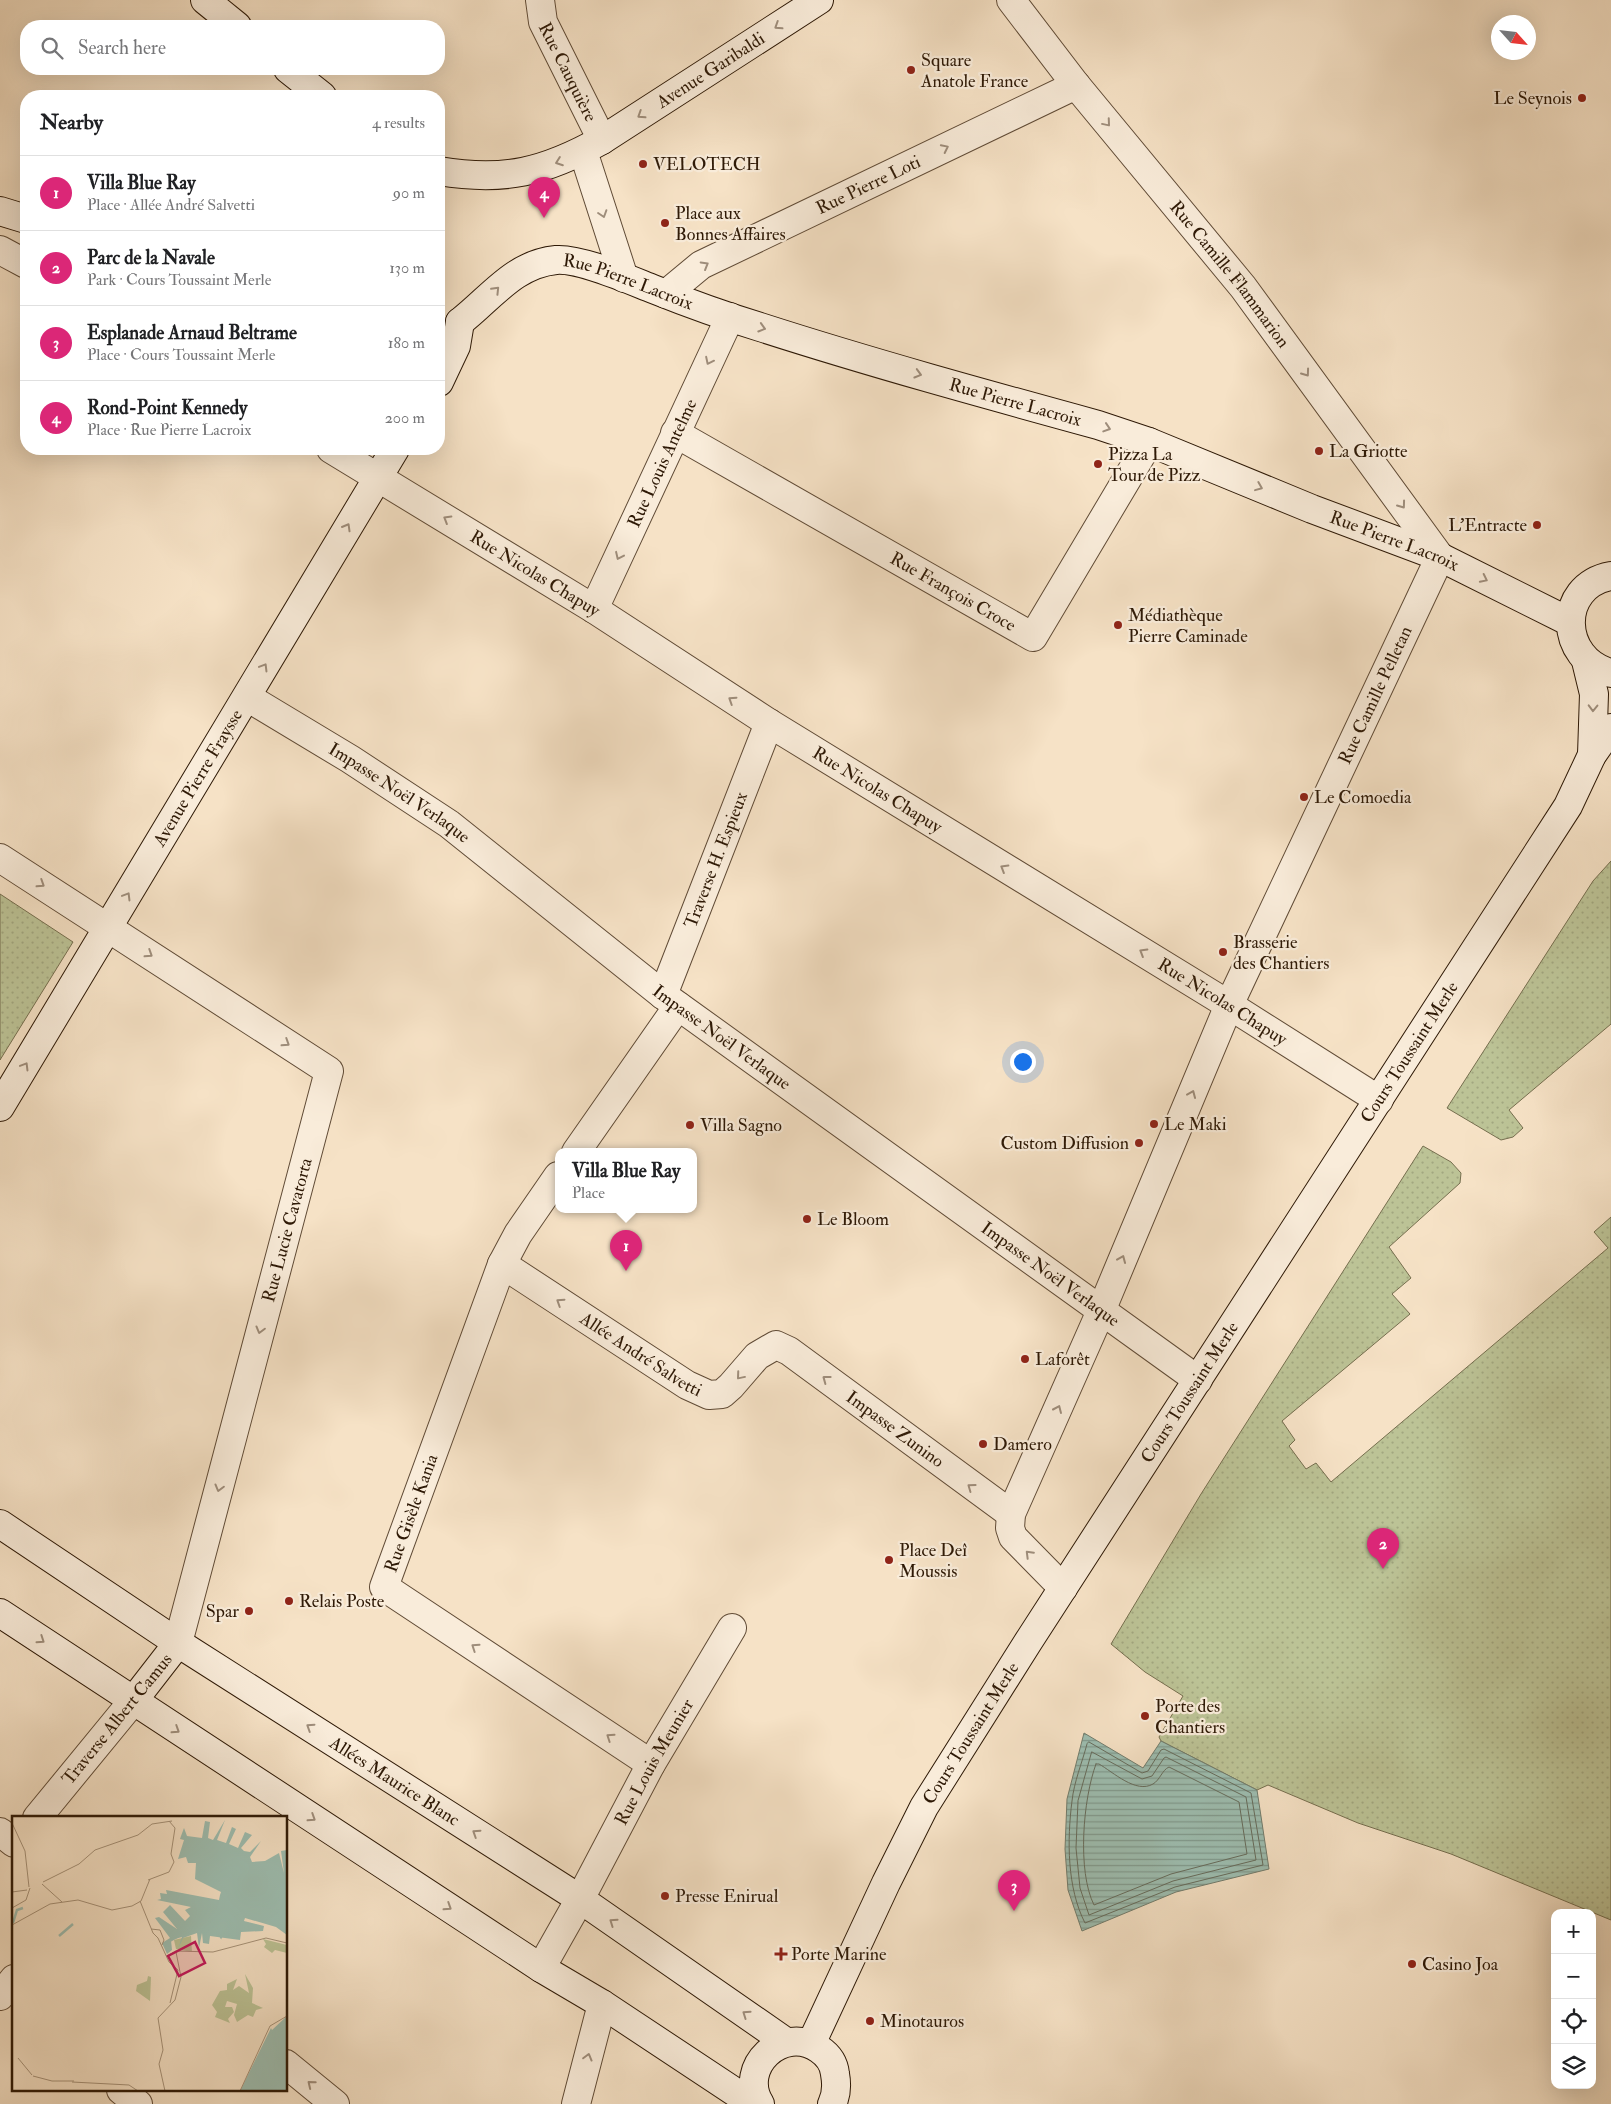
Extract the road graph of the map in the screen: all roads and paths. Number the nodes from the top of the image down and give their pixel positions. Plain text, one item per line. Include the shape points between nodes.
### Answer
1 (205, 0) edge
2 (540, 0) edge
3 (819, 0) edge
4 (1011, 0) edge
5 (230, 20) edge
6 (296, 75) edge
7 (1076, 85) junction
8 (314, 90) edge
9 (593, 146) junction
10 (445, 172) edge
11 (0, 211) edge
12 (20, 217) edge
13 (0, 250) edge
14 (20, 261) edge
15 (624, 278) junction
16 (666, 294) junction
17 (730, 317) junction
18 (450, 322) edge
19 (445, 369) edge
20 (675, 433) junction
21 (1149, 442) junction
22 (341, 455) edge
23 (391, 455) edge
24 (377, 477) junction
25 (1611, 554) edge
26 (1440, 558) junction
27 (1602, 579) edge
28 (594, 609) junction
29 (1570, 622) junction
30 (1586, 661) junction
31 (1611, 673) edge
32 (247, 697) junction
33 (768, 723) junction
34 (1611, 728) edge
35 (1592, 755) junction
36 (0, 858) edge
37 (108, 928) junction
38 (671, 1001) junction
39 (1229, 1005) junction
40 (1379, 1100) junction
41 (0, 1107) edge
42 (579, 1148) edge
43 (555, 1180) edge
44 (502, 1264) junction
45 (1101, 1311) junction
46 (776, 1345) joint
47 (1198, 1380) junction
48 (1011, 1514) junction
49 (0, 1524) edge
50 (1063, 1588) junction
51 (0, 1613) edge
52 (732, 1628) dead end
53 (178, 1643) junction
54 (132, 1701) junction
55 (650, 1764) junction
56 (39, 1816) edge
57 (0, 1832) edge
58 (12, 1841) edge
59 (580, 1899) junction
60 (541, 1968) junction
61 (602, 2004) junction
62 (799, 2043) junction
63 (288, 2066) edge
64 (123, 2092) edge
65 (138, 2104) edge
66 (335, 2104) edge
67 (576, 2104) edge
68 (754, 2104) edge
69 (760, 2104) edge
70 (832, 2104) edge

1 - 5 street
2 - 9 street, Rue Cauquière via 543,22
3 -> 9 street, Avenue Garibaldi
4 - 7 street, Rue Camille Flammarion
6 - 8 street
16 -> 7 street, Rue Pierre Loti via 702,265
7 -> 26 street, Rue Camille Flammarion via 1243,287
9 -> 10 street, Avenue Garibaldi via 539,169 509,175 469,176
9 -> 15 street, Rue Cauquière
11 - 12 street
13 - 14 street
15 - 16 street, Rue Pierre Lacroix
18 -> 15 street, Rue Pierre Lacroix via 476,310 503,283 538,264 558,260 591,266
16 - 17 street, Rue Pierre Lacroix
17 -> 20 street, Rue Louis Antelme
17 -> 21 street, Rue Pierre Lacroix
18 - 19 street via 456,346
20 - 21 street, Rue François Croce via 1033,637
20 -> 28 street, Rue Louis Antelme
21 -> 26 street, Rue Pierre Lacroix
22 - 24 street, Rue Nicolas Chapuy
23 - 24 street, Avenue Pierre Fraysse
28 -> 24 street, Rue Nicolas Chapuy
32 -> 24 street, Avenue Pierre Fraysse
25 - 27 street
26 -> 29 street, Rue Pierre Lacroix
26 - 39 street, Rue Camille Pelletan
27 - 29 street via 1581,592 1573,606
33 -> 28 street, Rue Nicolas Chapuy
29 - 30 street via 1573,643
30 - 31 street
30 -> 35 street, Cours Toussaint Merle via 1594,694
37 -> 32 street, Avenue Pierre Fraysse
32 - 38 street, Impasse Noël Verlaque via 449,824
33 - 38 street, Traverse H. Espieux
39 -> 33 street, Rue Nicolas Chapuy
34 - 35 street, Cours Toussaint Merle
35 - 40 street, Cours Toussaint Merle via 1568,806
36 -> 37 street
41 -> 37 street, Avenue Pierre Fraysse
37 -> 53 street, Rue Lucie Cavatorta via 329,1071
38 - 42 street
38 - 45 street, Impasse Noël Verlaque
39 - 40 street, Rue Nicolas Chapuy
45 -> 39 street, Rue Camille Pelletan
40 - 47 street, Cours Toussaint Merle
43 - 44 street, Rue Gisèle Kania via 518,1234
46 -> 44 street, Allée André Salvetti via 757,1356 722,1394 709,1395
55 -> 44 street, Rue Gisèle Kania via 384,1587
45 - 47 street, Impasse Noël Verlaque
48 -> 45 street, Rue Camille Pelletan
48 -> 46 street, Impasse Zunino via 789,1351
47 - 50 street, Cours Toussaint Merle
50 -> 48 street via 1013,1537
49 - 53 street, Allées Maurice Blanc
50 - 62 street, Cours Toussaint Merle via 924,1807
51 -> 54 street
52 - 55 street, Rue Louis Meunier
53 - 54 street, Traverse Albert Camus
59 -> 53 street, Allées Maurice Blanc
54 - 56 street, Traverse Albert Camus
54 -> 60 street
55 - 59 street, Rue Louis Meunier
57 - 58 street
59 - 60 street, Rue Louis Meunier
62 -> 59 street, Allées Maurice Blanc
60 - 61 street
67 -> 61 street
61 - 68 street
62 - 69 street via 773,2047 761,2058 754,2083
62 - 70 street, Allées Maurice Blanc via 827,2055 834,2068 837,2088
66 -> 63 street
64 - 65 street

